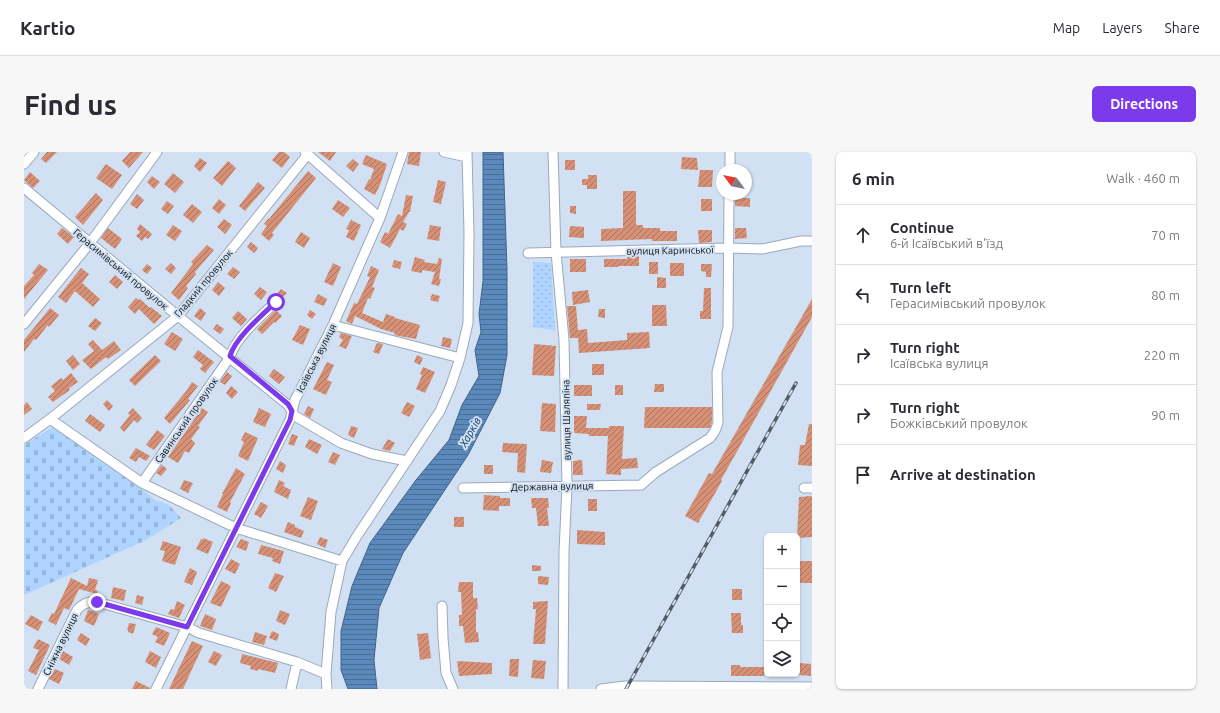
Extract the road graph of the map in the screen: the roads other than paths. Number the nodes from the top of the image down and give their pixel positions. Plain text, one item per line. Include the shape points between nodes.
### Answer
1 (34, 152) edge
2 (157, 152) edge
3 (403, 152) edge
4 (444, 152) edge
5 (553, 152) edge
6 (730, 152) edge
7 (306, 153) edge
8 (467, 154) edge
9 (24, 164) edge
10 (730, 164) edge
11 (24, 188) edge
12 (729, 200) edge
13 (380, 218) junction
14 (812, 240) edge
15 (90, 243) junction
16 (728, 248) junction
17 (556, 252) junction
18 (528, 254) dead end
19 (276, 302) dead end
20 (178, 316) junction
21 (24, 324) edge
22 (333, 325) junction
23 (230, 356) junction
24 (460, 358) junction
25 (292, 411) junction
26 (50, 420) junction
27 (24, 438) edge
28 (407, 461) junction
29 (142, 483) junction
30 (567, 486) junction
31 (463, 488) dead end
32 (236, 528) junction
33 (342, 561) junction
34 (442, 606) dead end
35 (187, 627) junction
36 (297, 662) junction
37 (326, 674) junction
38 (812, 687) edge
39 (38, 689) edge
40 (156, 689) edge
41 (291, 689) edge
42 (327, 689) edge
43 (453, 689) edge
44 (563, 689) edge
45 (601, 689) edge

1 - 9 street
2 - 15 street
3 - 13 street, Ісаївська вулиця
4 - 8 street
5 - 17 street, вулиця Шаляпіна
6 - 10 street
7 - 13 street
7 - 20 street, Гладкий провулок
8 - 24 street via 468,323
11 - 15 street, Герасимівський провулок
12 - 16 street
13 - 22 street, Ісаївська вулиця
14 - 16 street, вулиця Каринської via 762,249
15 - 20 street, Герасимівський провулок
15 - 21 street
16 - 17 street, вулиця Каринської
16 - 30 street, Державна вулиця via 728,326 717,372 718,423 715,431 710,438 656,472 642,485
17 - 18 street, вулиця Каринської
17 - 30 street, вулиця Шаляпіна via 564,340
19 - 23 street, Савинський провулок via 250,327
20 - 23 street, Герасимівський провулок
20 - 26 street, Гладкий провулок
22 - 24 street
22 - 25 street, Ісаївська вулиця via 295,400
23 - 25 street, Герасимівський провулок via 288,404
23 - 29 street, Савинський провулок
24 - 28 street via 440,411
25 - 28 street, Герасимівський провулок via 295,416 341,443 372,454
25 - 32 street, Ісаївська вулиця via 290,420
26 - 27 street, Гладкий провулок
26 - 29 street
28 - 33 street
29 - 32 street
30 - 31 street, Державна вулиця
30 - 44 street, вулиця Шаляпіна
32 - 33 street
32 - 35 street, Ісаївська вулиця
33 - 37 street via 331,612
34 - 43 street via 446,673
35 - 36 street via 199,633
35 - 39 street, Сніжна вулиця via 97,602 86,603 77,610
35 - 40 street, Ісаївська вулиця
36 - 37 street
36 - 41 street
37 - 42 street
38 - 45 street via 625,686

